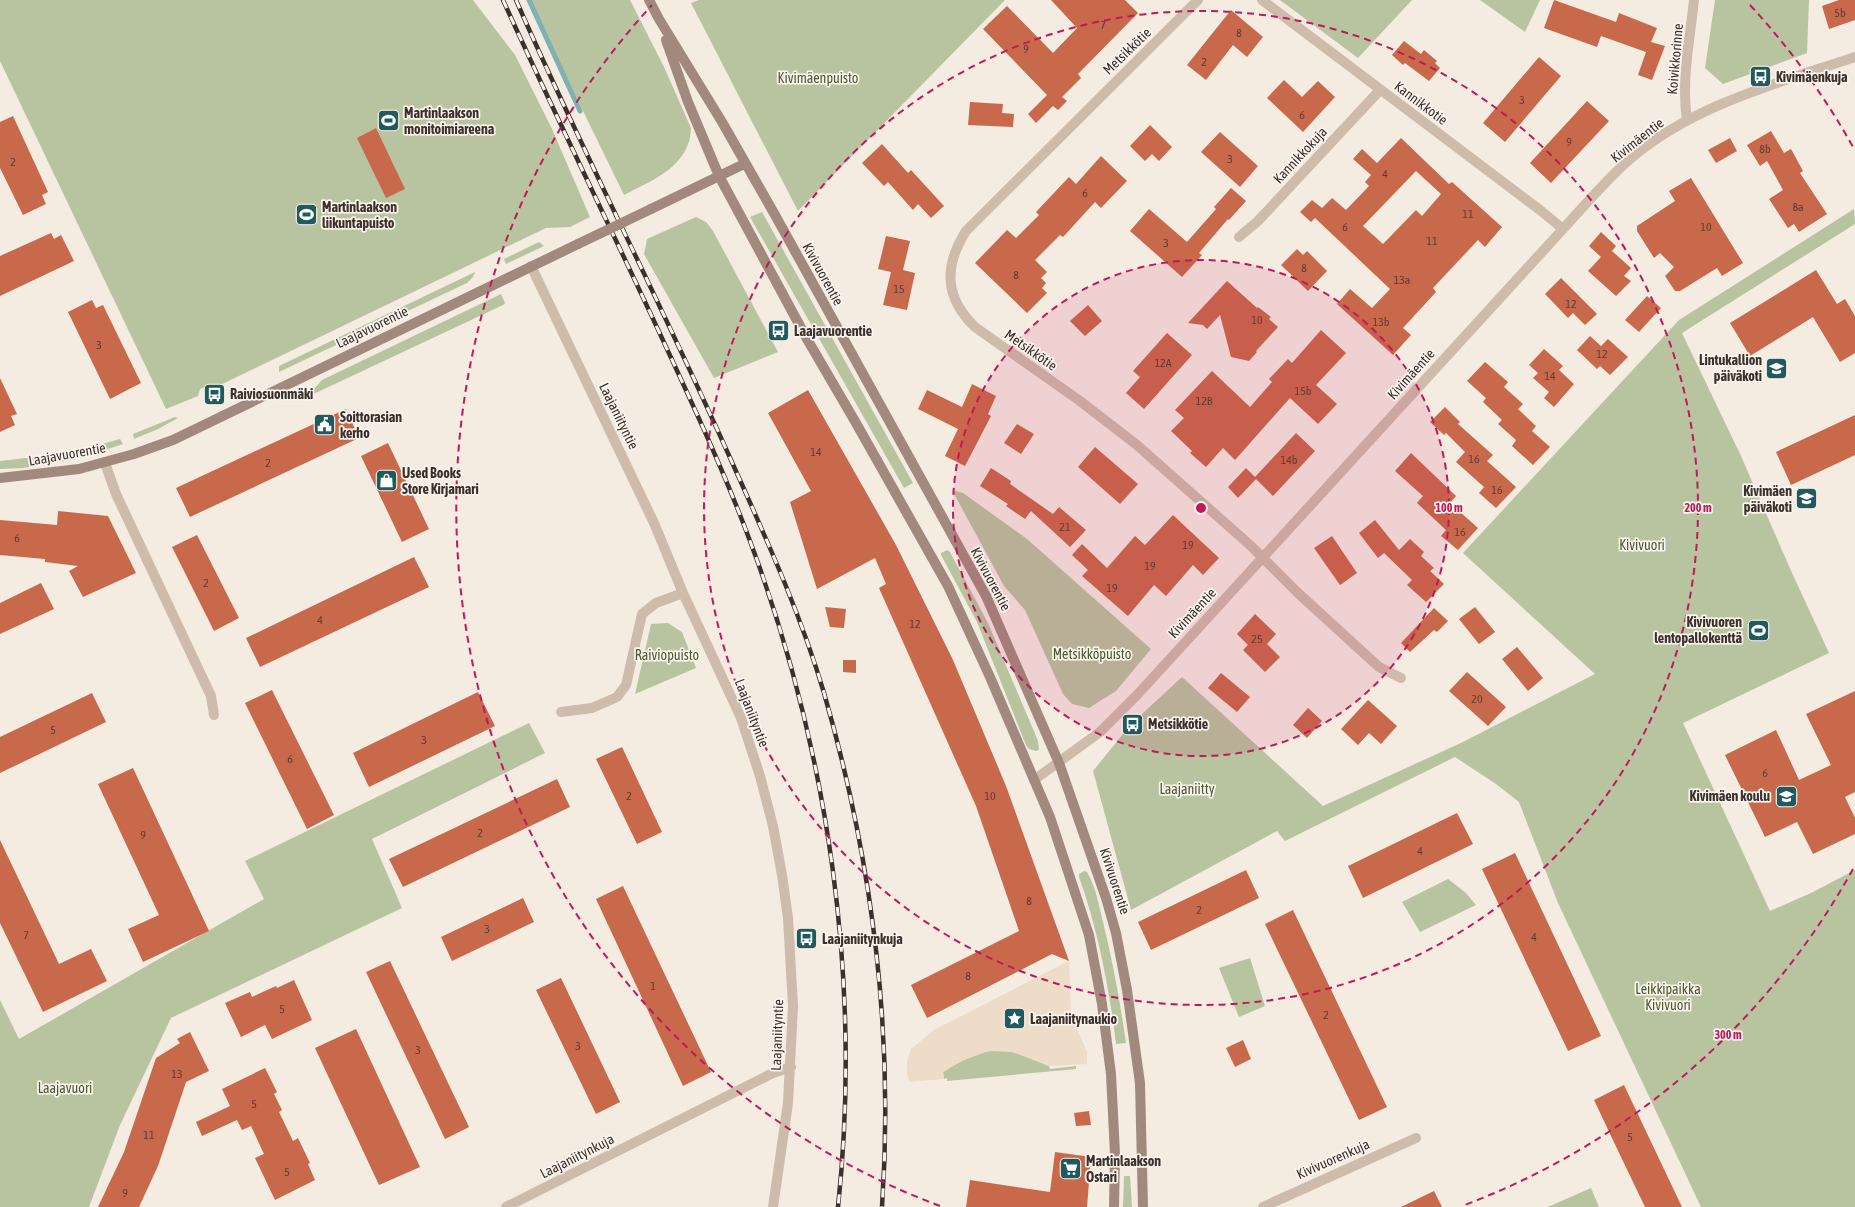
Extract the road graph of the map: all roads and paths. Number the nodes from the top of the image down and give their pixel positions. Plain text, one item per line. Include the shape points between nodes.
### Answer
1 (649, 0) edge
2 (1198, 0) edge
3 (1262, 0) edge
4 (1694, 0) edge
5 (659, 19) junction
6 (1855, 58) edge
7 (1380, 90) junction
8 (1687, 120) junction
9 (744, 164) junction
10 (718, 176) junction
11 (1563, 229) junction
12 (1239, 237) dead end
13 (531, 266) junction
14 (105, 463) junction
15 (0, 478) edge
16 (1262, 559) junction
17 (683, 593) junction
18 (1401, 678) dead end
19 (561, 712) dead end
20 (214, 715) dead end
21 (1059, 763) junction
22 (1034, 780) junction
23 (790, 1067) junction
24 (1416, 1138) dead end
25 (506, 1207) edge
26 (772, 1207) edge
27 (1114, 1207) edge
28 (1143, 1207) edge
29 (1263, 1207) edge

1 - 5 street, Kivivuorentie
2 - 16 street, Metsikkötie via 966,231 953,258 950,272 951,289 963,316 974,327 1080,401 1134,443 1251,546
3 - 7 street, Kannikkotie
4 - 8 street, Koivikkorinne via 1686,71
5 - 9 street, Kivivuorentie via 722,122
5 - 10 street, Kivivuorentie via 688,102
6 - 8 street, Kivimäentie via 1747,94
7 - 11 street, Kannikkotie
7 - 12 street, Kannikkokuja via 1258,221
8 - 11 street, Kivimäentie via 1630,159
9 - 10 street, Laajavuorentie
9 - 21 street, Kivivuorentie via 775,215 986,596
10 - 13 street, Laajavuorentie, bridge
10 - 22 street, Kivivuorentie via 807,339 948,586
11 - 16 street, Kivimäentie
13 - 14 street, Laajavuorentie via 193,431
13 - 17 street, Laajaniityntie via 654,523
14 - 15 street, Laajavuorentie via 55,473
14 - 20 street via 116,494 211,696
16 - 18 street, Metsikkötie via 1379,666
16 - 21 street, Kivimäentie via 1119,713 1100,732
17 - 19 street via 656,603 642,614 626,685 617,697 592,708
17 - 23 street, Laajaniityntie via 741,718 773,826 788,918 793,1006
21 - 22 street, Kivimäentie
21 - 28 street, Kivivuorentie via 1106,898 1128,990 1140,1083
22 - 27 street, Kivivuorentie via 1050,817 1089,935 1102,1004 1112,1088
23 - 25 street, Laajaniitynkuja via 773,1073
23 - 26 street, Laajaniityntie via 788,1103
24 - 29 street, Kivivuorenkuja

